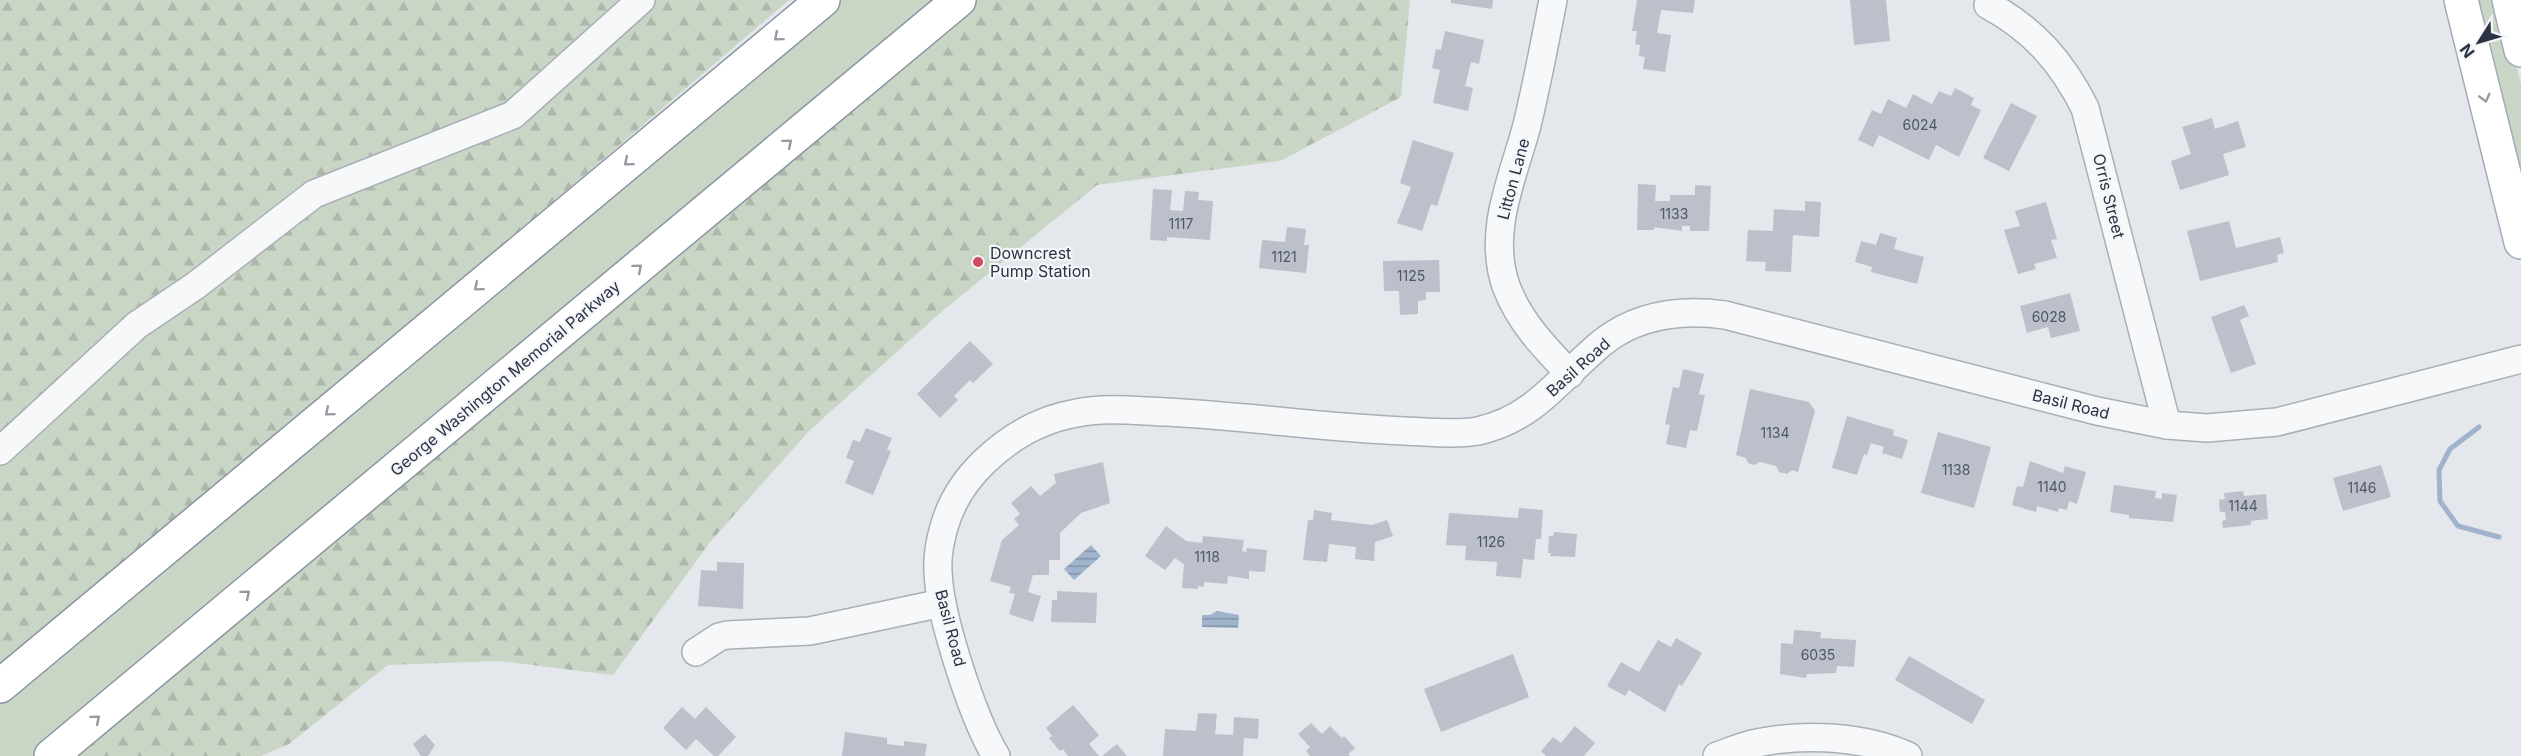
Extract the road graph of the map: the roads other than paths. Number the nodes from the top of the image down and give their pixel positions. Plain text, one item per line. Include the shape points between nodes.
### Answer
1 (640, 0) edge
2 (823, 0) edge
3 (959, 0) edge
4 (1553, 0) edge
5 (2461, 0) edge
6 (2509, 0) edge
7 (1988, 5) dead end
8 (2521, 50) edge
9 (2521, 242) edge
10 (2521, 359) edge
11 (1570, 374) junction
12 (2167, 425) junction
13 (0, 451) edge
14 (942, 603) junction
15 (696, 652) dead end
16 (0, 686) edge
17 (51, 756) edge
18 (996, 756) edge
19 (1717, 756) edge
20 (1908, 756) edge

1 - 13 street via 513,115 314,194 214,273 137,326
2 -> 16 main road
17 -> 3 main road, George Washington Memorial Parkway
4 - 11 street, Litton Lane via 1526,128 1502,215 1500,261 1505,285 1528,327
5 -> 9 main road
6 - 8 main road
7 - 12 street, Orris Street via 2025,27 2046,48 2073,84 2085,108
10 - 12 street, Basil Road via 2277,422 2207,428
11 - 12 street, Basil Road via 1625,328 1665,314 1699,311
11 - 14 street, Basil Road via 1527,412 1475,431 1370,430 1211,414 1103,410 1047,421 996,450 958,494 940,543
14 - 15 street via 810,631 727,635
14 - 18 street, Basil Road via 957,658
19 - 20 street via 1757,742 1837,738 1882,746

